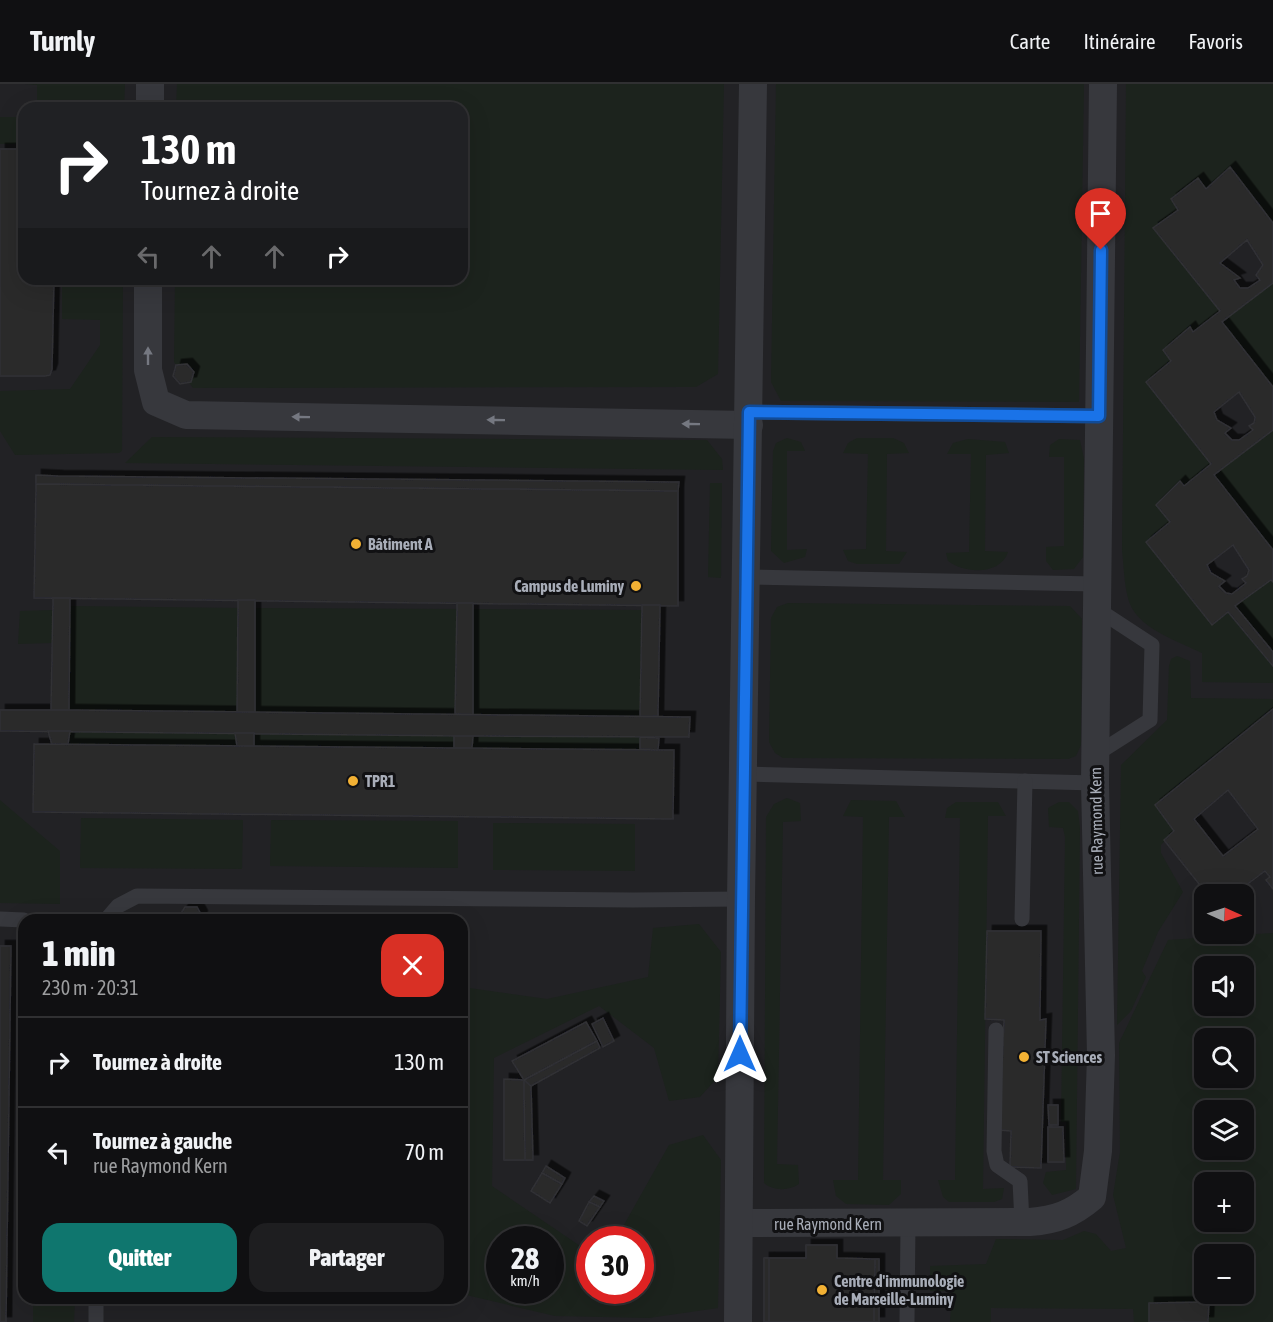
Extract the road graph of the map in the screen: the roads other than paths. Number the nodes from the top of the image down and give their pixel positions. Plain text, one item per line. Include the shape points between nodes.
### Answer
1 (150, 84) edge
2 (753, 84) edge
3 (1103, 84) edge
4 (150, 102) edge
5 (148, 285) edge
6 (1099, 416) junction
7 (749, 418) junction
8 (746, 577) junction
9 (1097, 597) junction
10 (1095, 755) junction
11 (745, 774) junction
12 (1025, 781) junction
13 (1095, 783) junction
14 (741, 899) junction
15 (111, 914) edge
16 (0, 919) edge
17 (1022, 919) dead end
18 (18, 920) edge
19 (996, 1030) dead end
20 (739, 1223) junction
21 (1022, 1223) junction
22 (908, 1224) junction
23 (96, 1304) edge
24 (96, 1322) edge
25 (738, 1322) edge
26 (907, 1322) edge

1 - 4 street
2 - 7 street
3 - 6 street, rue Raymond Kern
7 -> 5 street via 186,415 156,402 148,370
6 - 7 lane
6 - 9 street, rue Raymond Kern
7 - 8 street
8 - 9 lane
8 - 11 street
9 - 10 street, rue Raymond Kern
9 - 10 lane via 1152,645 1150,720
10 - 13 street, rue Raymond Kern
11 - 12 lane
11 - 14 street
12 - 13 lane
12 - 17 lane
13 - 21 street, rue Raymond Kern via 1101,1055 1096,1174 1092,1197 1075,1211 1055,1220
14 - 15 lane via 137,896
14 - 20 street
16 - 18 lane
19 - 21 lane via 994,1151 997,1165 1020,1181
20 - 22 street, rue Raymond Kern
20 - 25 street
21 - 22 street, rue Raymond Kern
22 - 26 lane
23 - 24 lane

